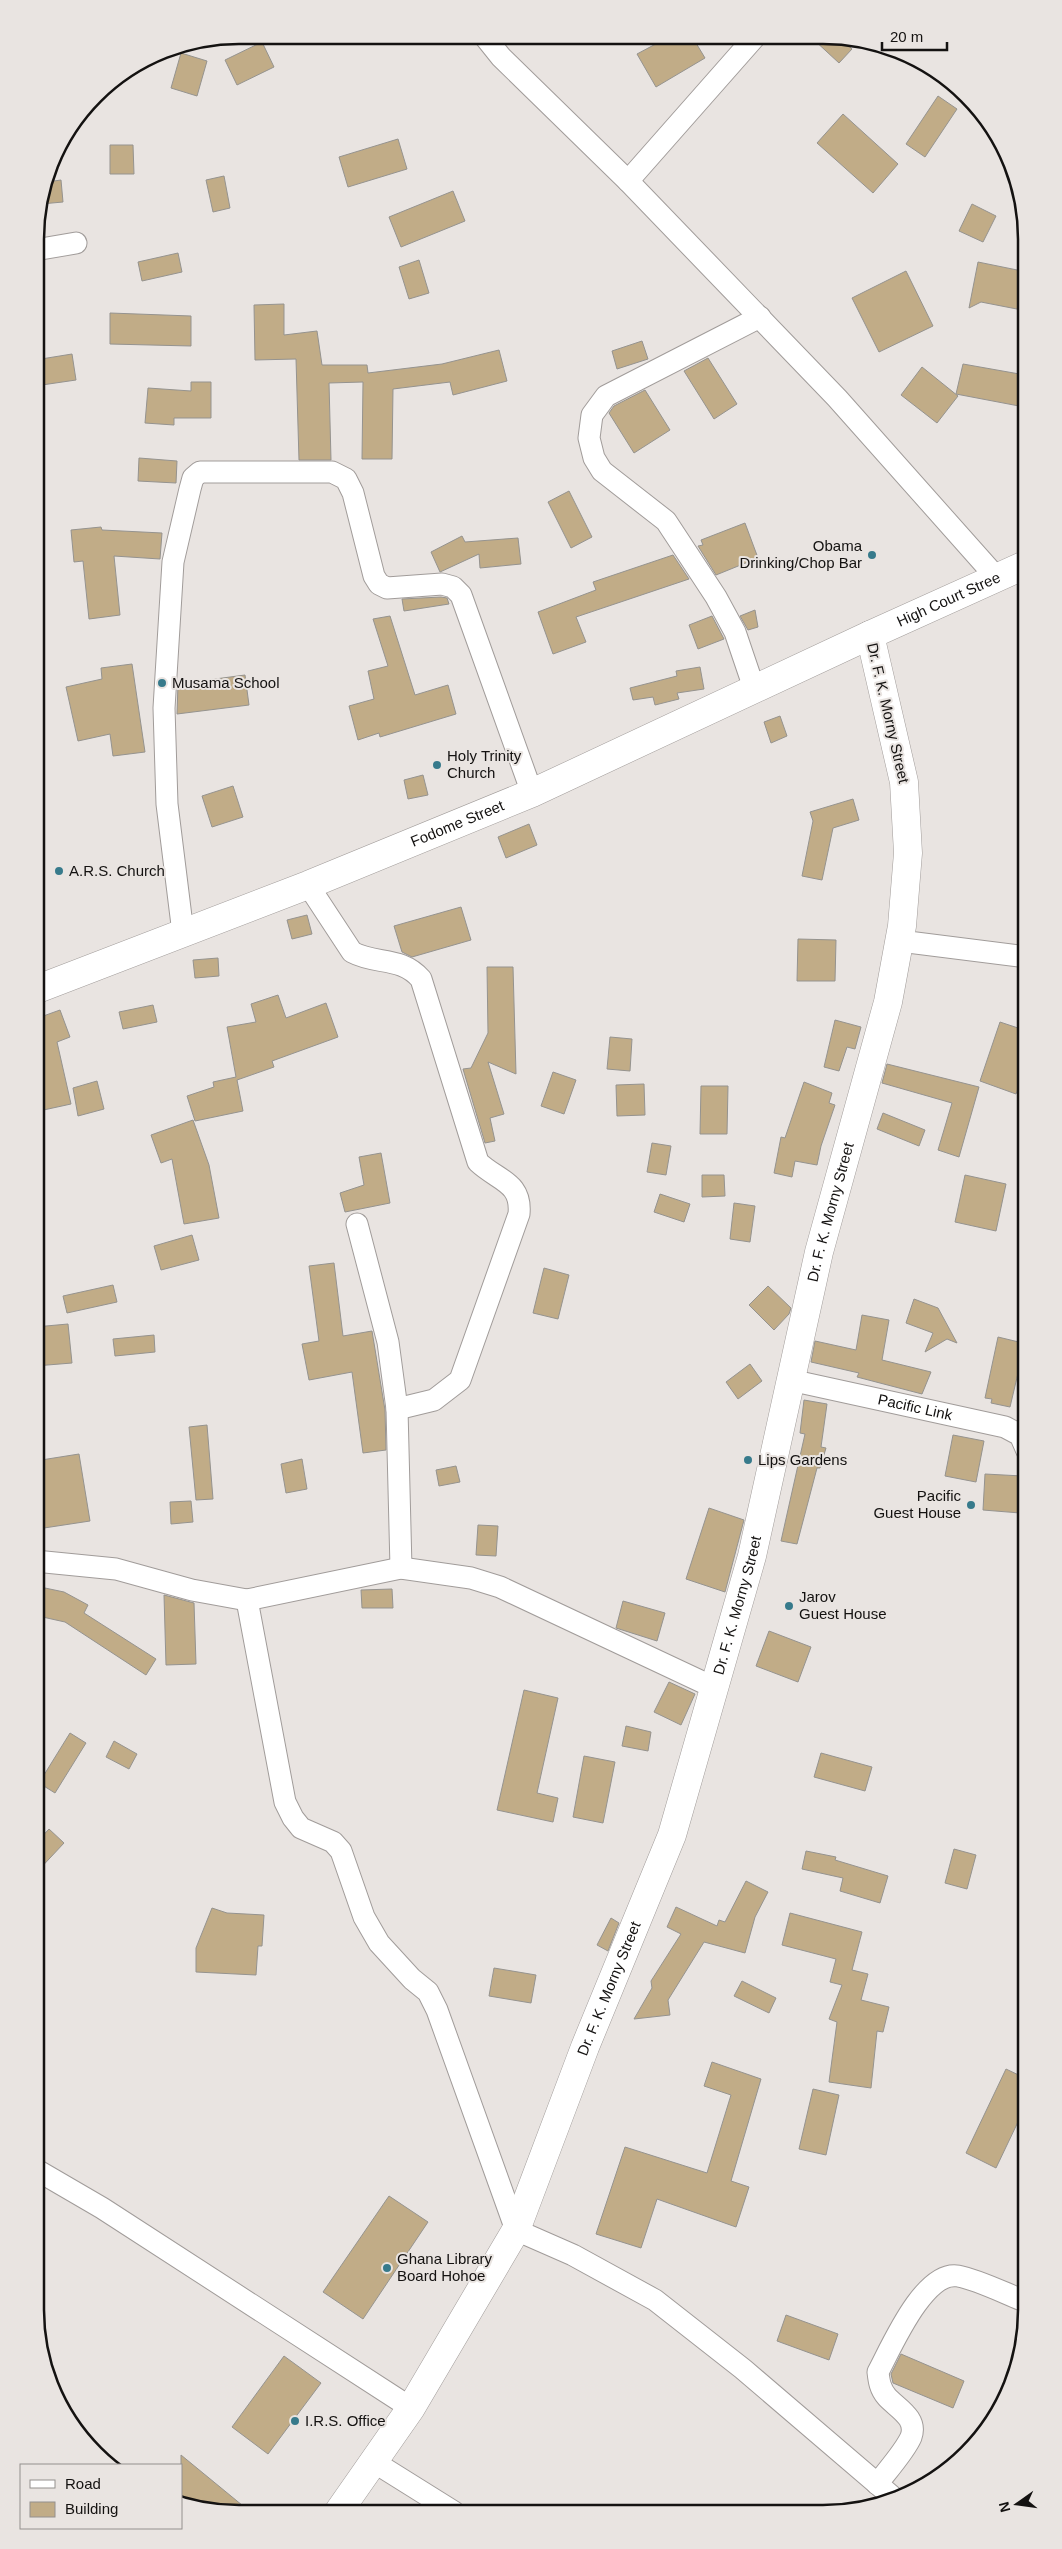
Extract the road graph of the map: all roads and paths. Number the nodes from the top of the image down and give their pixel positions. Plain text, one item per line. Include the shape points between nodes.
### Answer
1 (491, 44) edge
2 (749, 44) edge
3 (628, 181) junction
4 (76, 243) dead end
5 (44, 249) edge
6 (760, 317) junction
7 (1018, 568) edge
8 (997, 578) junction
9 (870, 635) junction
10 (754, 688) junction
11 (532, 793) junction
12 (308, 885) junction
13 (183, 933) junction
14 (900, 941) junction
15 (1018, 956) edge
16 (44, 987) edge
17 (357, 1224) dead end
18 (790, 1380) junction
19 (397, 1409) junction
20 (1018, 1434) edge
21 (44, 1562) edge
22 (401, 1568) junction
23 (247, 1600) junction
24 (715, 1688) junction
25 (44, 2174) edge
26 (516, 2230) junction
27 (1018, 2299) edge
28 (411, 2408) junction
29 (374, 2462) junction
30 (877, 2484) junction
31 (888, 2494) edge
32 (343, 2505) edge
33 (443, 2505) edge

1 - 3 street
2 - 3 street
3 - 6 street
4 - 5 street
6 - 8 street via 837,398
6 - 10 street via 606,396 592,415 589,438 594,458 602,470 666,521 735,632
7 - 8 street, High Court Stree
8 - 9 street, High Court Stree
9 - 10 street, Fodome Street
9 - 14 street, Dr. F. K. Morny Street via 904,782 908,853
10 - 11 street, Fodome Street
11 - 12 street, Fodome Street
11 - 13 street via 461,595 453,587 442,584 387,588 379,584 374,576 354,493 346,479 332,472 200,472 193,478 173,562 164,708 167,804
12 - 13 street, Fodome Street
12 - 19 street via 352,952 405,965 421,979 478,1162 509,1184 517,1193 520,1204 460,1380 434,1400
13 - 16 street, Fodome Street
14 - 15 street
14 - 18 street, Dr. F. K. Morny Street via 888,1002 819,1252
17 - 19 street via 388,1342
18 - 20 street, Pacific Link via 1004,1427
18 - 24 street, Dr. F. K. Morny Street via 752,1556
19 - 22 street
21 - 23 street via 116,1569 192,1590
22 - 23 street
22 - 24 street via 471,1578 500,1587
23 - 26 street via 285,1802 301,1828 333,1842 341,1851 364,1917 379,1943 428,1992
24 - 26 street, Dr. F. K. Morny Street via 672,1835 585,2047
25 - 28 street via 102,2208
26 - 28 street, Dr. F. K. Morny Street
26 - 30 street via 655,2300 743,2369
27 - 30 street via 958,2276 942,2280 919,2298 878,2372 886,2396 905,2413 911,2424 911,2436
28 - 29 street, Dr. F. K. Morny Street
29 - 32 street, Dr. F. K. Morny Street
29 - 33 street
30 - 31 street

